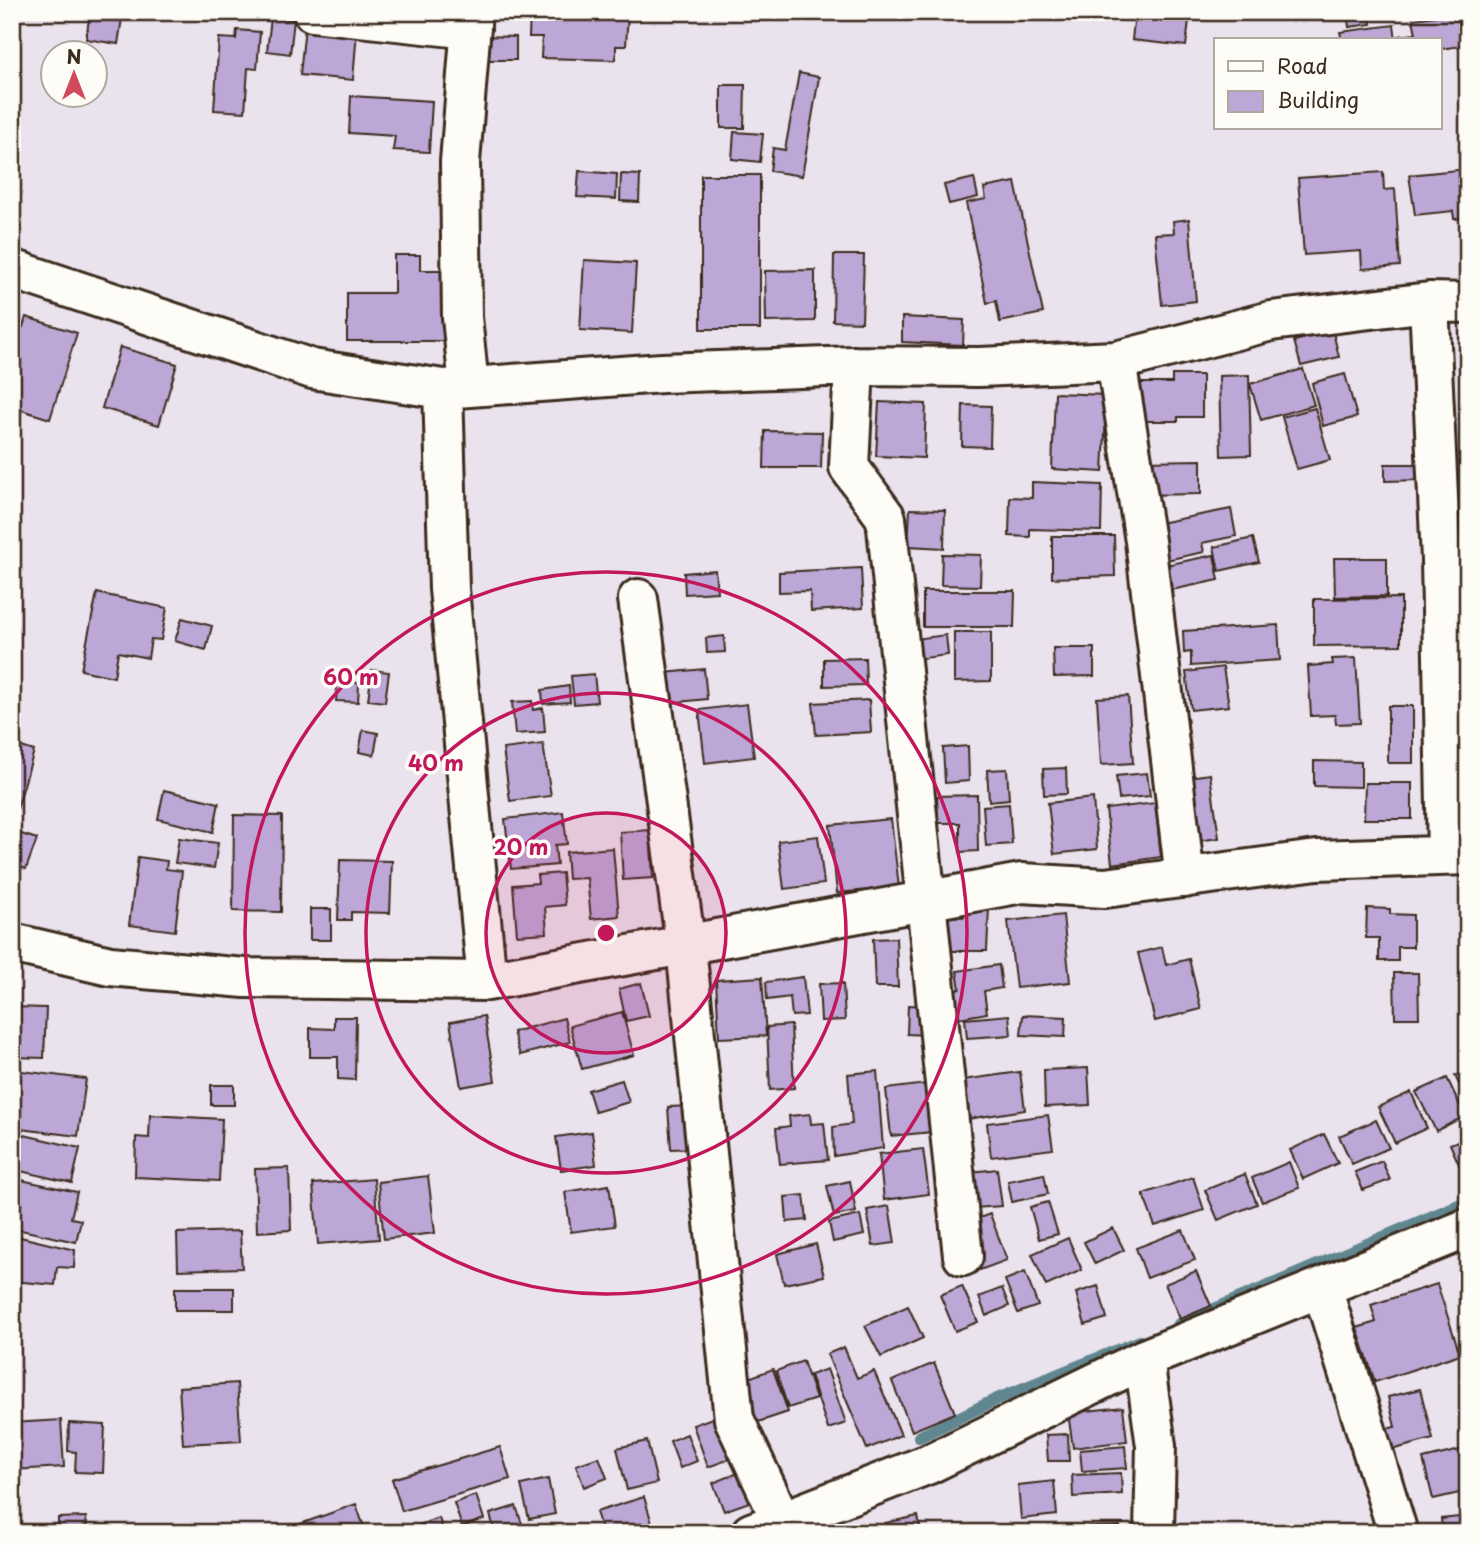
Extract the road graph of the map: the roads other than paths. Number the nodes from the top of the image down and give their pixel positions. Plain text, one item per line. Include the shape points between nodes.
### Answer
1 (313, 12) edge
2 (472, 21) edge
3 (12, 269) edge
4 (1429, 302) junction
5 (1468, 303) edge
6 (1116, 361) junction
7 (854, 366) junction
8 (456, 388) junction
9 (638, 599) dead end
10 (1457, 855) edge
11 (1185, 878) junction
12 (925, 898) junction
13 (12, 943) edge
14 (686, 947) junction
15 (487, 981) junction
16 (1468, 1228) edge
17 (963, 1256) dead end
18 (1322, 1288) junction
19 (1144, 1359) junction
20 (792, 1524) edge
21 (1154, 1533) edge
22 (1398, 1533) edge

1 - 2 street
2 - 8 street via 460,162 462,317
3 - 8 street via 312,369
4 - 5 street
4 - 6 street via 1271,321
4 - 10 street
6 - 7 street
6 - 11 street via 1145,541
7 - 8 street via 662,373
7 - 12 street via 849,467 886,518
8 - 15 street via 449,589
9 - 14 street
10 - 11 street via 1317,860
11 - 12 street via 1105,888 1022,883
12 - 14 street
12 - 17 street
13 - 15 street via 110,966 245,978
14 - 15 street
14 - 20 street via 734,1419
16 - 18 street
18 - 19 street
18 - 22 street
19 - 20 street via 929,1464
19 - 21 street via 1156,1446

